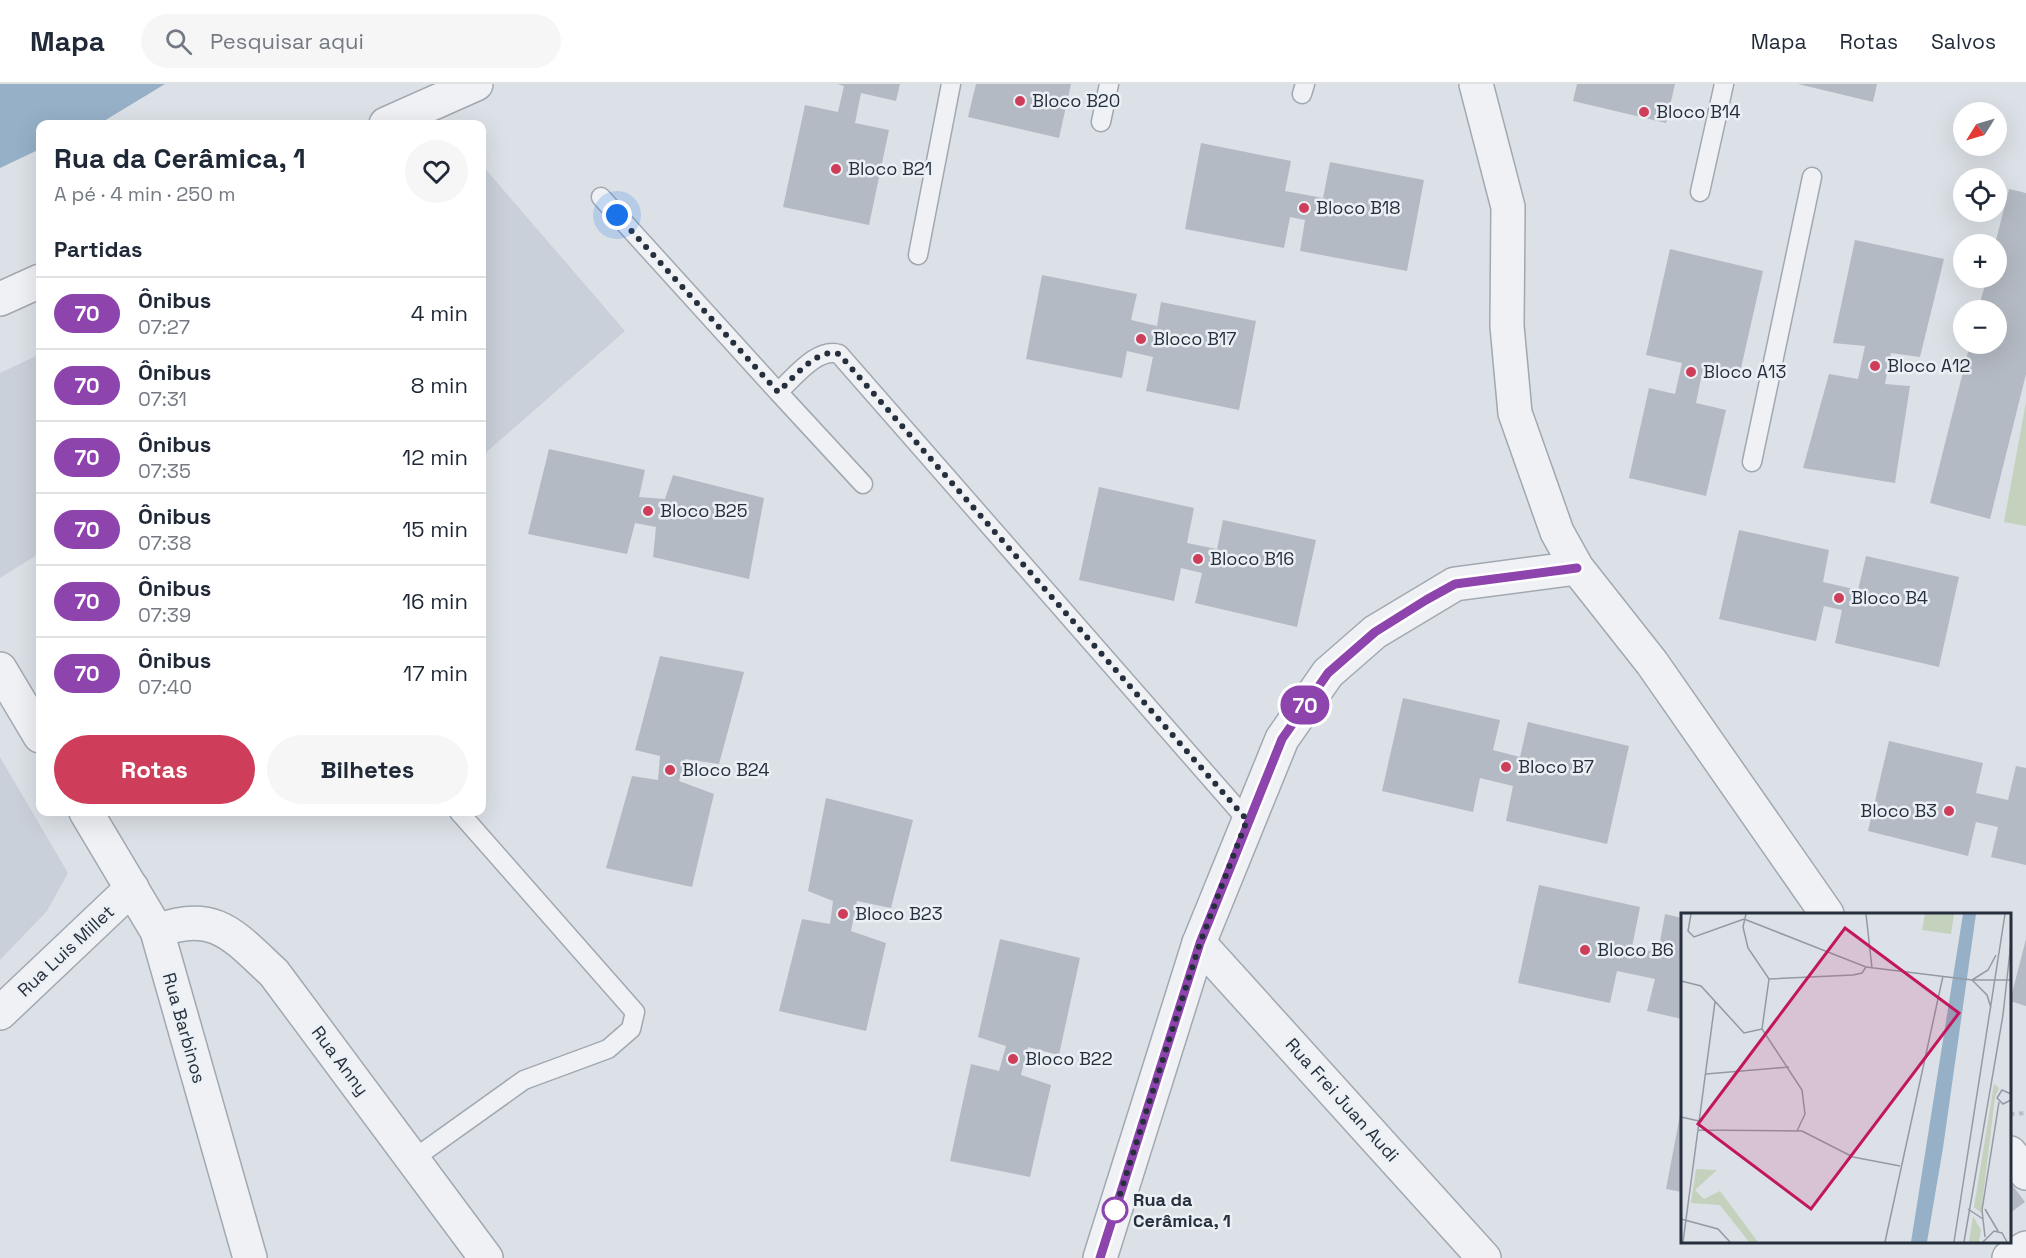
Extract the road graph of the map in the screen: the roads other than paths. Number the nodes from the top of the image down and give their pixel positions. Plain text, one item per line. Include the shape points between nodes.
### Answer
1 (476, 84) edge
2 (951, 84) edge
3 (1109, 84) edge
4 (1476, 84) edge
5 (1724, 84) edge
6 (395, 120) edge
7 (1101, 122) dead end
8 (1812, 177) dead end
9 (1700, 192) dead end
10 (601, 197) dead end
11 (918, 255) dead end
12 (36, 283) edge
13 (0, 299) edge
14 (778, 392) junction
15 (1752, 462) dead end
16 (863, 484) dead end
17 (1577, 568) junction
18 (0, 669) edge
19 (36, 729) edge
20 (88, 816) edge
21 (463, 816) edge
22 (1247, 820) junction
23 (132, 888) junction
24 (1826, 913) edge
25 (157, 931) junction
26 (1200, 943) junction
27 (0, 1013) edge
28 (2011, 1154) edge
29 (412, 1160) junction
30 (2026, 1173) edge
31 (2026, 1248) edge
32 (250, 1258) edge
33 (486, 1258) edge
34 (1100, 1258) edge
35 (1484, 1258) edge
36 (2009, 1258) edge

1 - 6 street
2 - 11 lane
3 - 7 lane
4 - 17 street via 1508,207 1507,326 1515,413 1557,532
5 - 9 lane
8 - 15 lane
10 - 14 lane
12 - 13 street
14 - 16 lane
14 - 22 lane via 819,356 839,354
17 - 22 street via 1455,584 1375,632 1328,673 1282,739
17 - 24 street via 1652,663
18 - 19 street
20 - 23 street, Rua Barbinos
21 - 29 lane via 635,1012 632,1029 608,1049 524,1080
22 - 26 street
23 - 25 street, Rua Barbinos
23 - 27 street, Rua Luis Millet
25 - 29 street, Rua Anny via 196,922 215,925 240,941 274,973
25 - 32 street, Rua Barbinos
26 - 34 street
26 - 35 street, Rua Frei Juan Audi
28 - 30 street
29 - 33 street, Rua Anny
31 - 36 street

